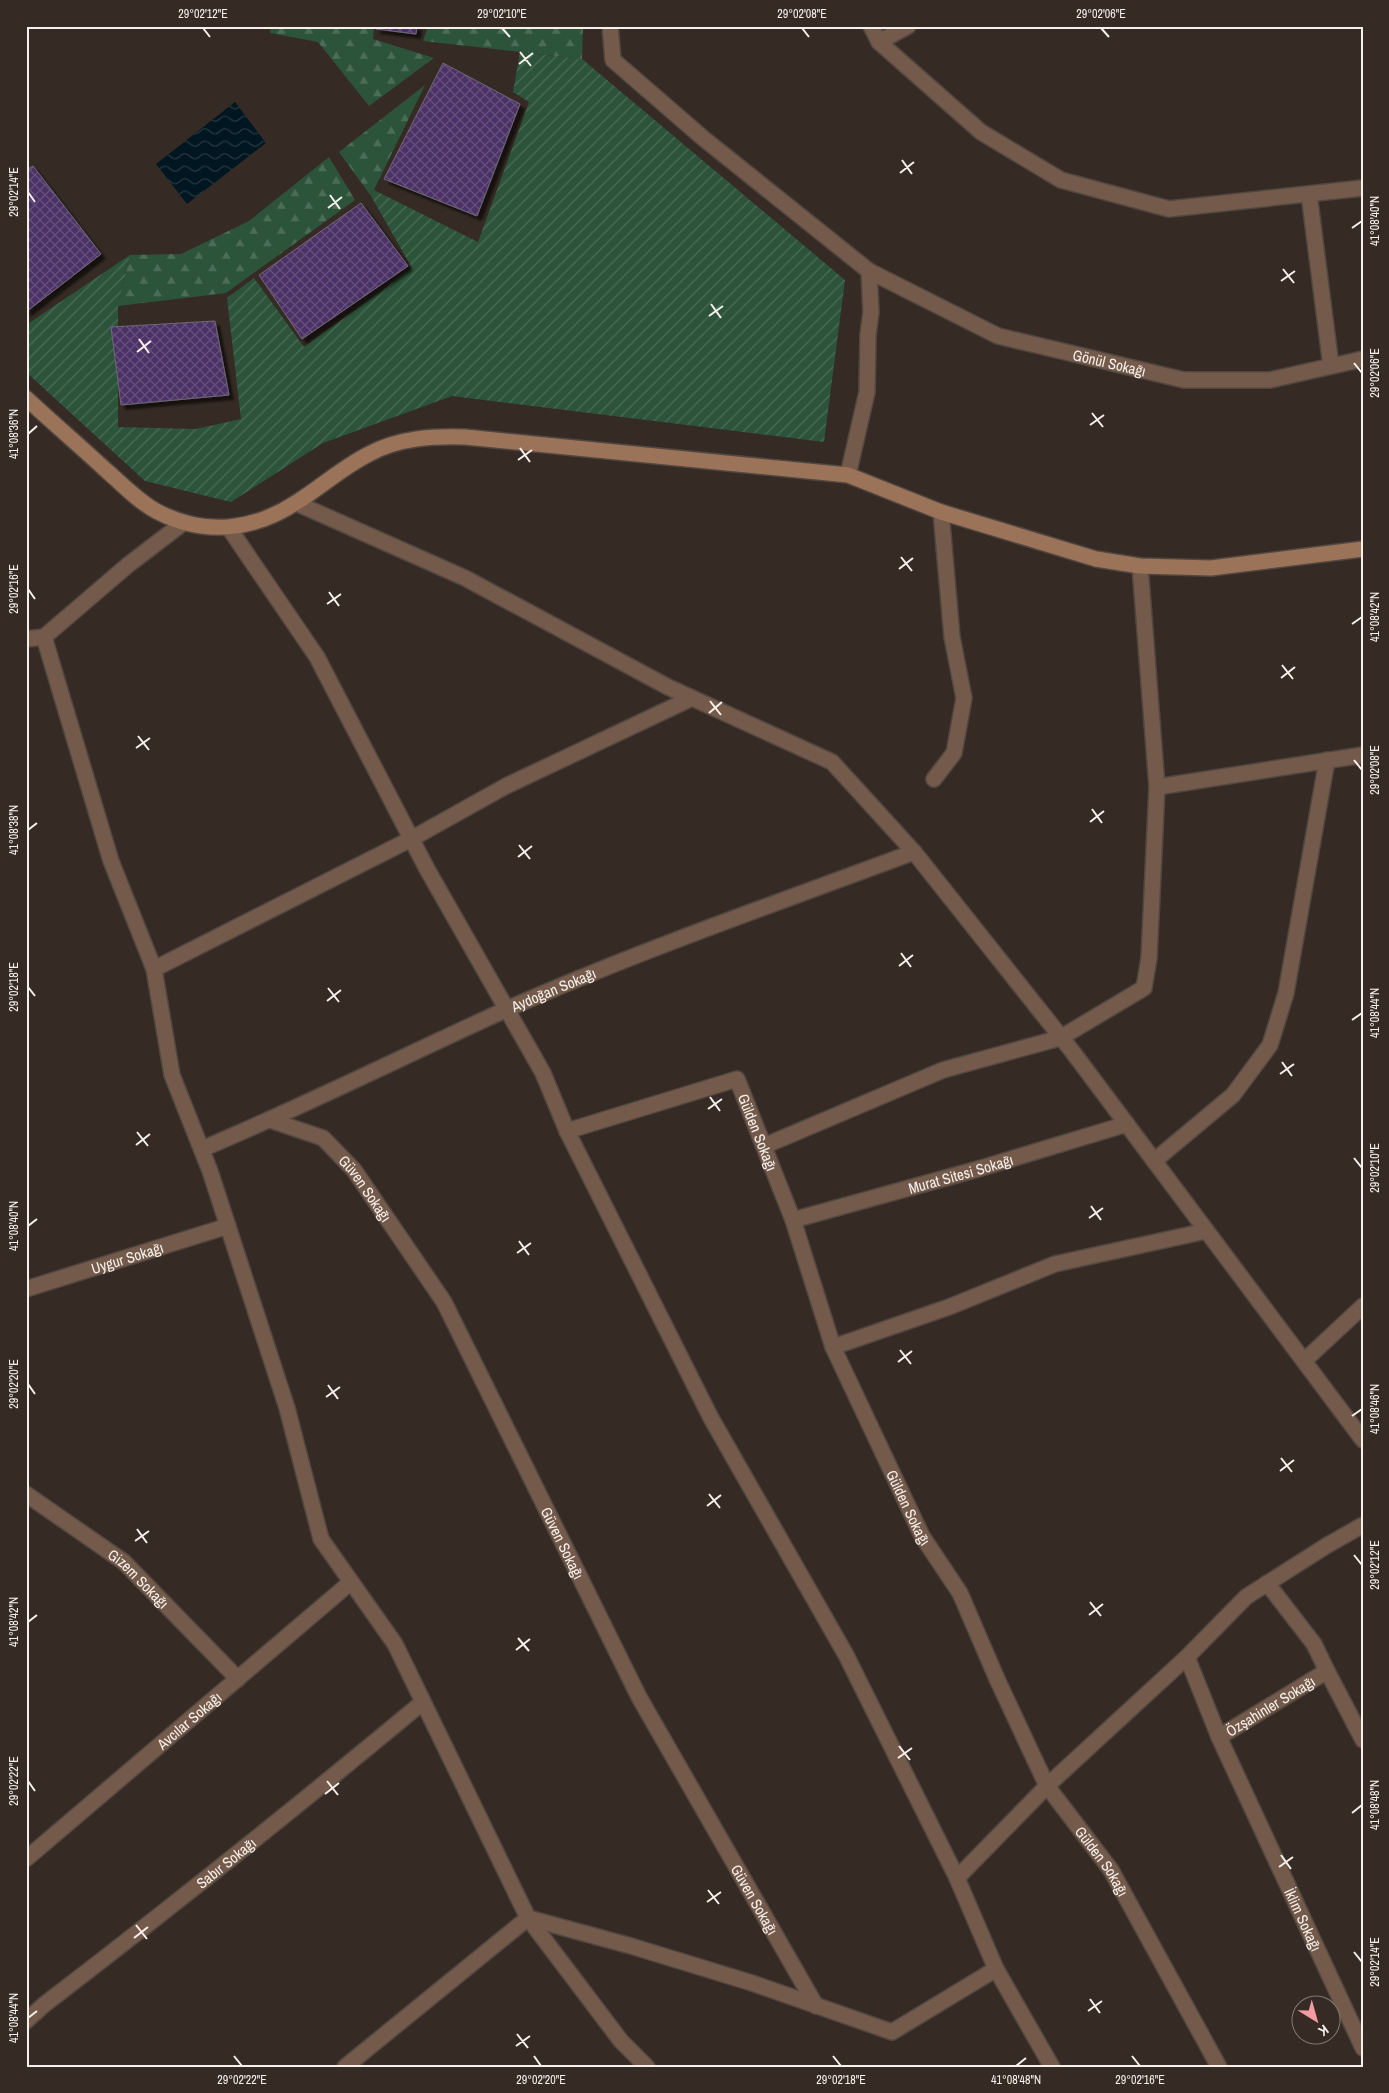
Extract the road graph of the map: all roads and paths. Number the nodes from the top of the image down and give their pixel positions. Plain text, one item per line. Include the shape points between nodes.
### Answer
1 (610, 26) edge
2 (871, 26) edge
3 (908, 26) edge
4 (879, 42) junction
5 (1363, 188) edge
6 (1309, 194) junction
7 (869, 271) junction
8 (1363, 359) edge
9 (1331, 366) junction
10 (26, 398) edge
11 (848, 475) junction
12 (296, 503) junction
13 (941, 512) junction
14 (183, 523) junction
15 (229, 528) junction
16 (1363, 549) edge
17 (1140, 566) junction
18 (44, 637) junction
19 (26, 640) edge
20 (692, 698) junction
21 (1363, 755) edge
22 (1327, 760) junction
23 (934, 778) dead end
24 (1157, 787) junction
25 (411, 839) junction
26 (914, 852) junction
27 (154, 969) junction
28 (506, 1010) junction
29 (1060, 1038) junction
30 (270, 1120) junction
31 (1127, 1124) junction
32 (567, 1132) junction
33 (764, 1146) junction
34 (202, 1149) junction
35 (1154, 1161) junction
36 (793, 1220) junction
37 (228, 1226) junction
38 (1206, 1231) junction
39 (26, 1289) edge
40 (1363, 1306) edge
41 (833, 1347) junction
42 (1304, 1361) junction
43 (1363, 1440) edge
44 (26, 1494) edge
45 (1363, 1525) edge
46 (351, 1582) junction
47 (1267, 1584) junction
48 (1187, 1657) junction
49 (1327, 1671) junction
50 (238, 1679) junction
51 (423, 1702) junction
52 (1219, 1736) junction
53 (1363, 1740) edge
54 (1047, 1786) junction
55 (26, 1859) edge
56 (957, 1878) junction
57 (528, 1918) junction
58 (996, 1969) junction
59 (816, 2006) junction
60 (26, 2021) edge
61 (1363, 2048) edge
62 (345, 2067) edge
63 (647, 2067) edge
64 (1052, 2067) edge
65 (1219, 2067) edge

1 - 7 street, Gönül Sokağı via 612,60 703,138
2 - 4 street
3 - 4 street
4 - 6 street via 982,132 1061,180 1169,209
5 - 6 street
6 - 9 street
7 - 9 street, Gönül Sokağı via 998,336 1184,380 1270,380
7 - 11 street via 871,312 867,392
8 - 9 street, Gönül Sokağı
10 - 14 main road via 127,489 156,511
11 - 12 main road via 465,436 435,436 404,441 370,453
11 - 13 main road
12 - 15 main road via 263,521
12 - 20 street via 466,578
13 - 17 main road via 1096,558
13 - 23 street via 952,637 964,698 954,753
14 - 15 main road
14 - 18 street
15 - 25 street via 317,657
16 - 17 main road via 1211,568
17 - 24 street
18 - 19 street
18 - 27 street via 111,861
20 - 25 street via 506,786
20 - 26 street via 832,762
21 - 22 street
22 - 24 street
22 - 35 street via 1286,993 1270,1044 1233,1095
24 - 29 street via 1150,958 1144,988
25 - 27 street
25 - 28 street
26 - 28 street, Aydoğan Sokağı via 667,944
26 - 29 street
27 - 34 street via 172,1075
28 - 30 street, Aydoğan Sokağı
28 - 32 street via 543,1073
29 - 31 street
29 - 33 street via 943,1070
30 - 34 street, Aydoğan Sokağı
30 - 59 street, Güven Sokağı via 322,1138 354,1170 444,1302 639,1697
31 - 35 street
31 - 36 street, Murat Sitesi Sokağı
32 - 33 street, Gülden Sokağı via 737,1079
32 - 56 street via 711,1418 846,1654
33 - 36 street, Gülden Sokağı
34 - 37 street
35 - 38 street
36 - 41 street, Gülden Sokağı
37 - 39 street, Uygur Sokağı
37 - 46 street via 287,1408 321,1539
38 - 41 street via 1055,1264 950,1307
38 - 42 street
40 - 42 street
41 - 54 street, Gülden Sokağı via 922,1536 960,1593
42 - 43 street
44 - 50 street, Gizem Sokağı via 124,1562
45 - 47 street
46 - 50 street, Avcılar Sokağı
46 - 51 street via 395,1644
47 - 48 street via 1246,1597
47 - 49 street via 1314,1644
48 - 52 street, Özşahinler Sokağı
48 - 54 street
49 - 52 street, Özşahinler Sokağı
49 - 53 street, Özşahinler Sokağı
50 - 55 street, Avcılar Sokağı
51 - 57 street
51 - 60 street, Sabır Sokağı via 228,1862
52 - 61 street, İklim Sokağı
54 - 56 street
54 - 65 street, Gülden Sokağı via 1111,1870
56 - 58 street
57 - 59 street via 631,1946
57 - 62 street
57 - 63 street via 620,2041
58 - 59 street via 892,2032
58 - 64 street

